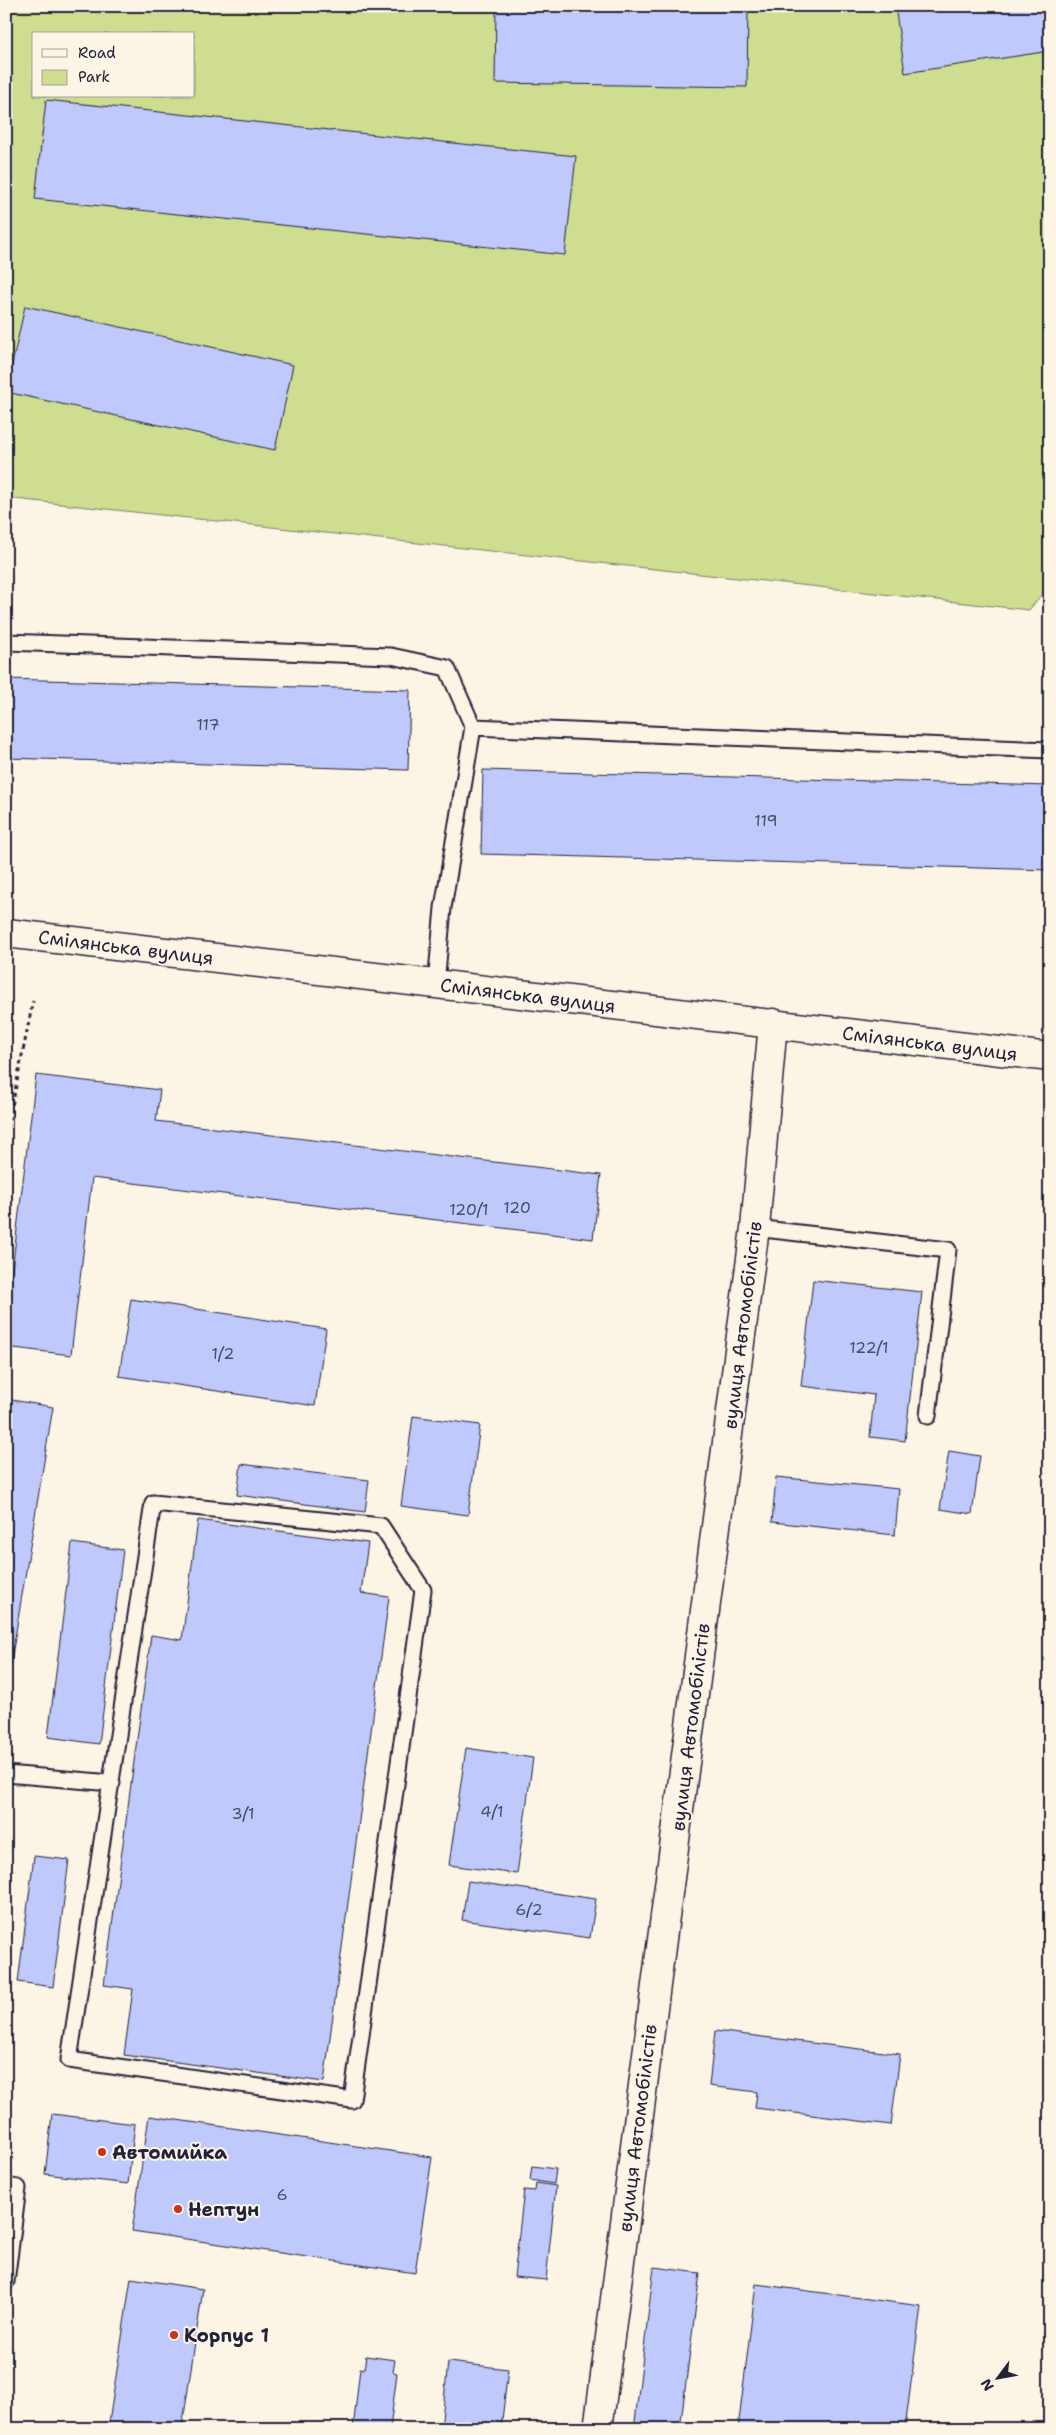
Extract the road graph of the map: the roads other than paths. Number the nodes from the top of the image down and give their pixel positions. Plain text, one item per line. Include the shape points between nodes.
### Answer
1 (6, 642) edge
2 (474, 727) junction
3 (1050, 750) edge
4 (6, 933) edge
5 (436, 984) junction
6 (773, 1023) junction
7 (1050, 1058) edge
8 (755, 1228) junction
9 (928, 1416) dead end
10 (6, 1774) edge
11 (112, 1784) junction
12 (6, 2186) edge
13 (6, 2282) edge
14 (598, 2429) edge

1 - 2 lane via 391,656 447,668
2 - 3 lane
2 - 5 lane via 443,908
4 - 5 street, Смілянська вулиця
5 - 6 street, Смілянська вулиця
6 - 7 street, Смілянська вулиця
6 - 8 street, вулиця Автомобілістів
8 - 9 lane via 948,1250
8 - 14 street, вулиця Автомобілістів
10 - 11 lane
11 - 11 lane via 153,1504 381,1526 423,1590 352,2100 69,2060
12 - 13 lane via 18,2188

